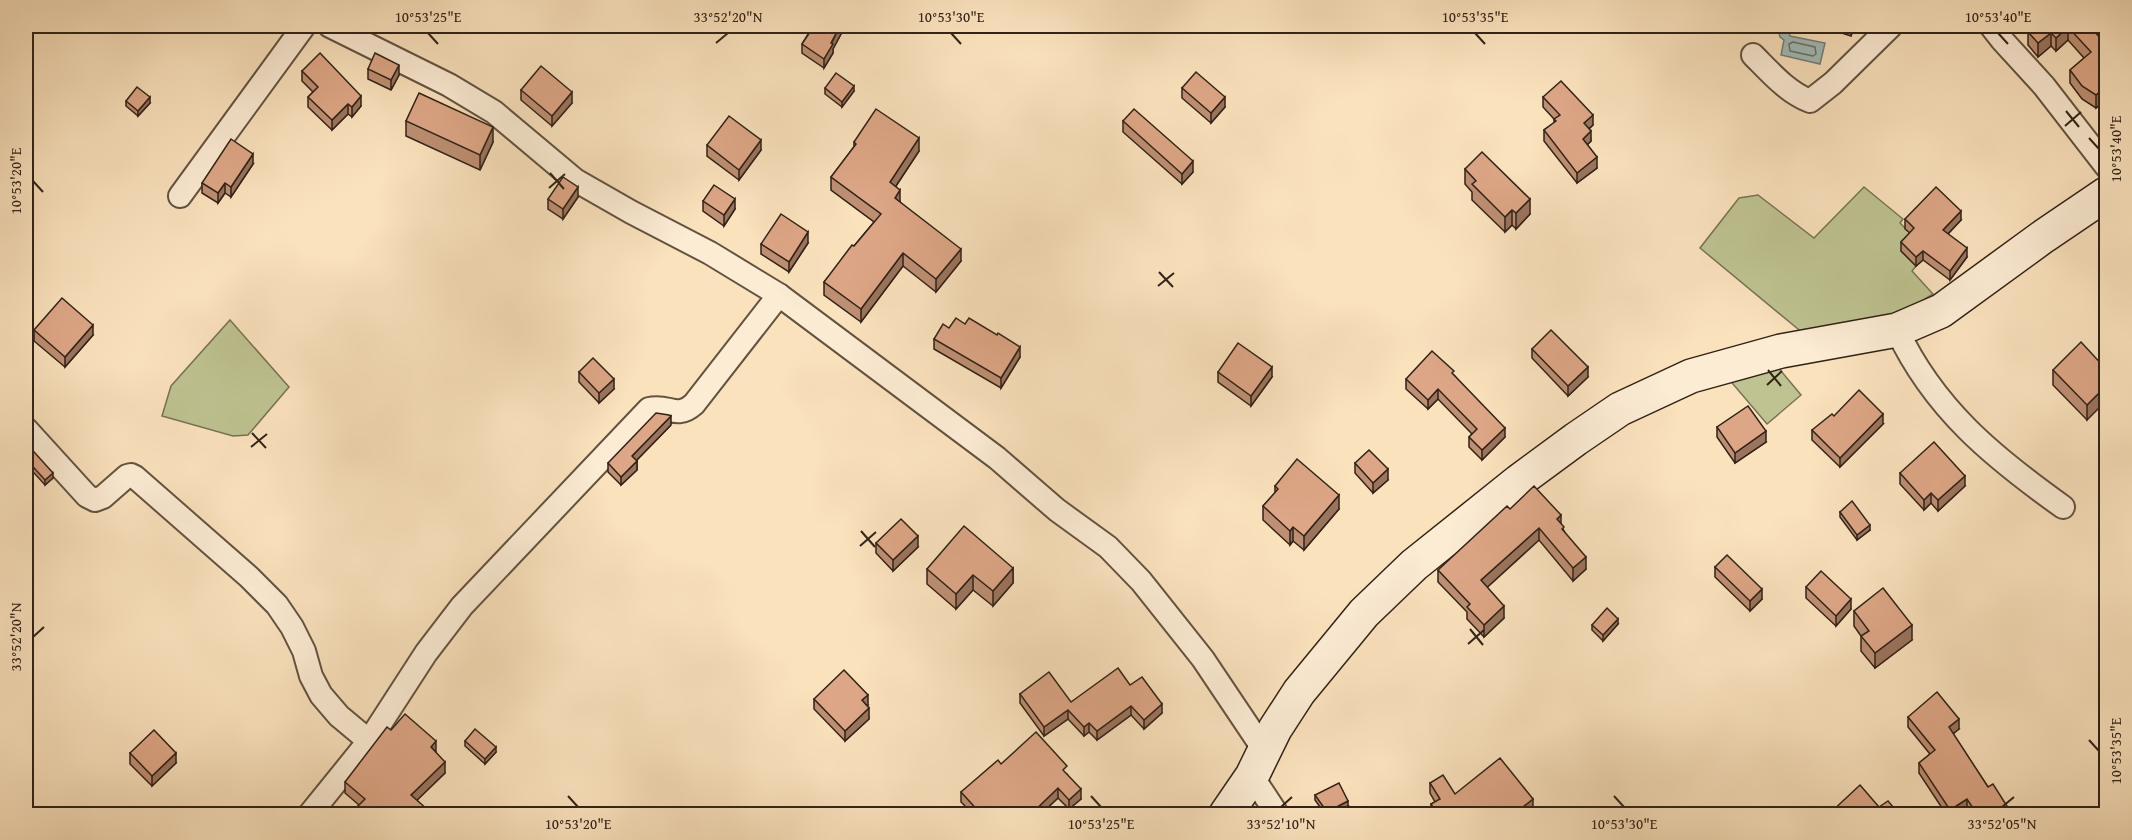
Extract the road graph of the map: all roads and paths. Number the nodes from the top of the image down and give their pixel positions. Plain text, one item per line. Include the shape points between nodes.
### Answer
1 (304, 26) edge
2 (330, 26) edge
3 (1891, 26) edge
4 (1991, 26) edge
5 (1753, 55) dead end
6 (2106, 166) edge
7 (2106, 194) edge
8 (180, 196) dead end
9 (779, 296) junction
10 (1897, 330) junction
11 (26, 429) edge
12 (2063, 507) dead end
13 (369, 741) junction
14 (1258, 763) junction
15 (310, 814) edge
16 (1226, 814) edge
17 (1277, 814) edge

1 - 8 street
2 - 9 street via 449,85 494,112 575,180 710,253
3 - 5 street via 1810,101 1784,86
4 - 6 street
7 - 10 street via 1941,311
9 - 13 street via 694,404 680,413 658,406 649,409 462,606
9 - 14 street via 997,458 1057,510 1108,547 1170,615 1238,709
10 - 12 street via 1923,378 1954,417 1994,455
10 - 14 street via 1732,364 1691,376 1620,409 1520,481 1414,566 1365,613 1299,692
11 - 13 street via 87,496 95,500 103,497 127,476 135,477 249,577 292,627 321,695
13 - 15 street
14 - 16 street
14 - 17 street

